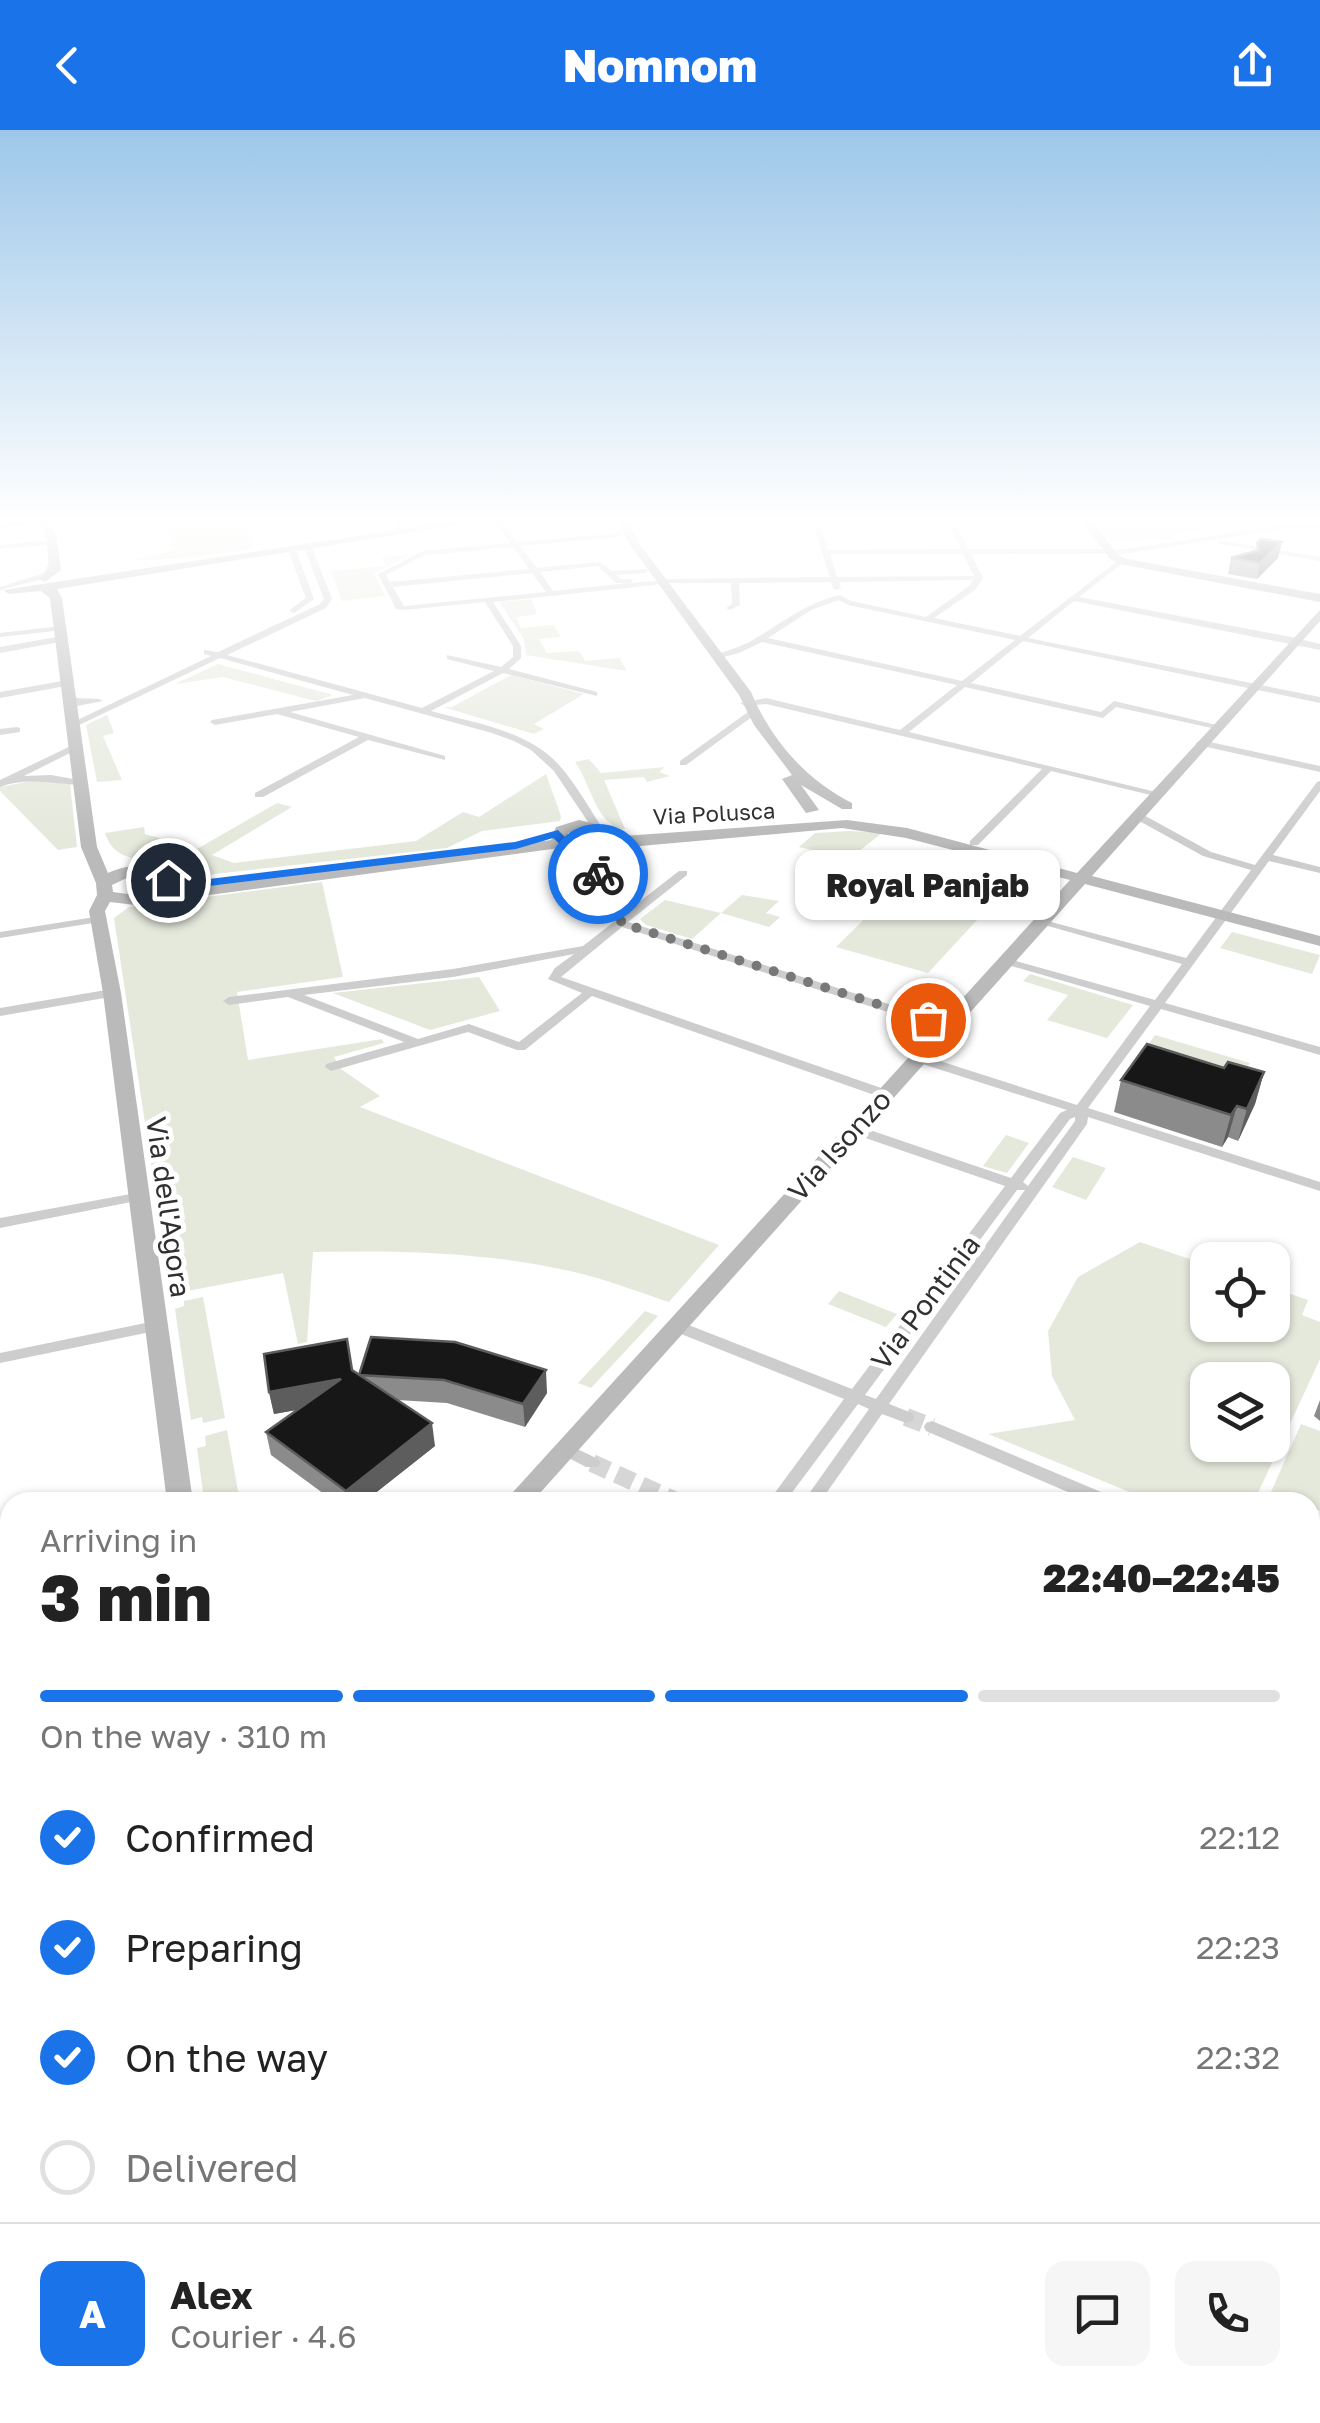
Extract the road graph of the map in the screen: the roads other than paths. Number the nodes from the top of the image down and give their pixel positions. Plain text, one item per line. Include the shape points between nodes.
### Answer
1 (61, 625) edge
2 (264, 625) edge
3 (284, 625) edge
4 (502, 625) edge
5 (690, 625) edge
6 (781, 625) edge
7 (957, 625) edge
8 (1038, 625) edge
9 (1212, 625) edge
10 (1310, 625) edge
11 (0, 634) edge
12 (62, 634) junction
13 (246, 634) junction
14 (260, 638) junction
15 (1021, 638) junction
16 (758, 639) junction
17 (1295, 641) junction
18 (1320, 647) edge
19 (0, 650) edge
20 (206, 652) junction
21 (221, 656) junction
22 (714, 656) junction
23 (450, 657) dead end
24 (503, 670) junction
25 (963, 684) junction
26 (1253, 686) junction
27 (348, 691) junction
28 (117, 694) junction
29 (594, 694) dead end
30 (0, 695) edge
31 (366, 696) junction
32 (130, 698) junction
33 (1320, 700) edge
34 (326, 703) junction
35 (72, 705) junction
36 (278, 711) junction
37 (424, 711) junction
38 (750, 712) junction
39 (215, 722) dead end
40 (1216, 726) junction
41 (17, 730) dead end
42 (0, 732) edge
43 (902, 733) junction
44 (368, 736) junction
45 (1201, 743) junction
46 (77, 746) junction
47 (442, 758) dead end
48 (683, 764) dead end
49 (1049, 768) junction
50 (1320, 769) edge
51 (5, 782) edge
52 (82, 784) junction
53 (1320, 784) edge
54 (1156, 793) junction
55 (259, 795) dead end
56 (580, 806) junction
57 (811, 810) junction
58 (1299, 813) junction
59 (1136, 814) junction
60 (1316, 816) dead end
61 (846, 817) junction
62 (565, 837) junction
63 (596, 837) junction
64 (90, 838) junction
65 (974, 843) junction
66 (1266, 857) junction
67 (118, 864) junction
68 (592, 864) junction
69 (137, 870) junction
70 (1258, 870) junction
71 (1320, 870) edge
72 (683, 873) dead end
73 (1082, 875) junction
74 (898, 876) dead end
75 (168, 880) junction
76 (101, 882) junction
77 (150, 897) junction
78 (126, 901) junction
79 (1226, 913) junction
80 (101, 919) junction
81 (1043, 919) junction
82 (621, 923) junction
83 (0, 935) edge
84 (1320, 938) edge
85 (589, 947) junction
86 (543, 958) junction
87 (1005, 961) junction
88 (1188, 962) junction
89 (554, 979) junction
90 (112, 993) junction
91 (589, 993) junction
92 (288, 994) junction
93 (230, 1001) dead end
94 (1156, 1004) junction
95 (0, 1012) edge
96 (945, 1026) junction
97 (415, 1042) junction
98 (1320, 1051) edge
99 (917, 1058) junction
100 (331, 1067) dead end
101 (885, 1094) junction
102 (1081, 1109) junction
103 (853, 1129) junction
104 (1014, 1184) junction
105 (1320, 1187) edge
106 (1035, 1192) junction
107 (136, 1197) junction
108 (0, 1223) edge
109 (155, 1326) junction
110 (676, 1326) junction
111 (0, 1358) edge
112 (854, 1395) junction
113 (880, 1406) junction
114 (906, 1417) tunnel mouth
115 (932, 1428) tunnel mouth
116 (565, 1450) junction
117 (592, 1463) tunnel mouth
118 (179, 1492) edge
119 (526, 1492) edge
120 (783, 1492) edge
121 (817, 1492) edge
122 (1084, 1492) edge

1 - 12 street, Via dell'Agora
2 - 13 street
3 - 14 street
4 - 24 street via 519,650
5 - 22 street
6 - 16 street
7 - 15 street
8 - 15 street
9 - 17 street
10 - 17 street, Via Isonzo
11 - 12 street
12 - 19 street
12 - 35 street, Via dell'Agora
13 - 14 street
13 - 20 street
14 - 21 street
15 - 25 street
15 - 26 street
16 - 22 street
16 - 25 street
17 - 18 street
17 - 26 street, Via Isonzo
20 - 21 street
20 - 28 street
21 - 27 street
21 - 32 street
22 - 38 street
23 - 24 street
24 - 29 street
24 - 37 street
25 - 40 street via 1103,715 1114,704
25 - 43 street
26 - 33 street
26 - 40 street, Via Isonzo
27 - 31 street
27 - 34 street
28 - 32 street
28 - 35 street
30 - 35 street
31 - 34 street
31 - 37 street
32 - 35 street
34 - 36 street
35 - 46 street, Via dell'Agora
36 - 39 street
36 - 44 street
37 - 56 street via 532,746 560,768
38 - 43 street via 766,701
38 - 48 street
38 - 57 street via 751,726
38 - 61 street via 808,784
40 - 45 street, Via Isonzo
41 - 42 street
43 - 49 street
44 - 47 street
44 - 55 street
45 - 50 street
45 - 54 street, Via Isonzo
46 - 51 street
46 - 52 street, Via dell'Agora
49 - 54 street
49 - 65 street
51 - 52 street via 51,778
52 - 64 street, Via dell'Agora
53 - 58 street, Via Pontinia
54 - 59 street, Via Isonzo
56 - 62 street
56 - 63 street
57 - 61 street, Via Polusca via 831,804
57 - 63 street, Via Polusca via 777,825
58 - 60 street
58 - 66 street, Via Pontinia
59 - 70 street via 1207,854
59 - 73 street, Via Isonzo
61 - 63 street, Via Polusca
61 - 65 street, Via Polusca
61 - 73 street, Via Polusca
62 - 63 street, Via Polusca
62 - 68 street
62 - 75 street, Via Polusca via 209,882
62 - 77 street, Via Polusca
63 - 68 street
64 - 67 street
64 - 76 street, Via dell'Agora
65 - 73 street, Via Polusca
66 - 70 street, Via Pontinia
66 - 71 street
67 - 69 street
67 - 76 street
68 - 82 street via 622,913
69 - 75 street
69 - 76 street
70 - 79 street, Via Pontinia
72 - 82 street
73 - 79 street
73 - 81 street, Via Isonzo
74 - 81 street
75 - 77 street
76 - 78 street
76 - 80 street, Via dell'Agora
77 - 78 street
78 - 80 street
79 - 84 street
79 - 88 street, Via Pontinia
80 - 83 street
80 - 90 street, Via dell'Agora
81 - 87 street, Via Isonzo
81 - 88 street
82 - 85 street
82 - 96 street
85 - 86 street
85 - 89 street
86 - 89 street
86 - 92 street
87 - 94 street
87 - 96 street, Via Isonzo
88 - 94 street, Via Pontinia
89 - 91 street
90 - 95 street
90 - 107 street, Via dell'Agora
91 - 97 street via 521,1047 468,1028
91 - 101 street
92 - 93 street
92 - 97 street
94 - 98 street
94 - 102 street, Via Pontinia
96 - 99 street, Via Isonzo
97 - 100 street
99 - 101 street, Via Isonzo
99 - 102 street
101 - 103 street, Via Isonzo
102 - 104 street, Via Pontinia via 1065,1116
102 - 105 street
102 - 106 street, Via Pontinia via 1082,1122
103 - 104 street
103 - 110 street, Via Isonzo
104 - 106 street
104 - 112 street, Via Pontinia
106 - 113 street, Via Pontinia
107 - 108 street
107 - 109 street, Via dell'Agora
109 - 111 street
109 - 118 street, Via dell'Agora
110 - 112 street
110 - 116 street, Via Isonzo
112 - 113 street
112 - 120 street, Via Pontinia
113 - 114 street
113 - 121 street, Via Pontinia
115 - 122 street
116 - 117 street
116 - 119 street, Via Isonzo

